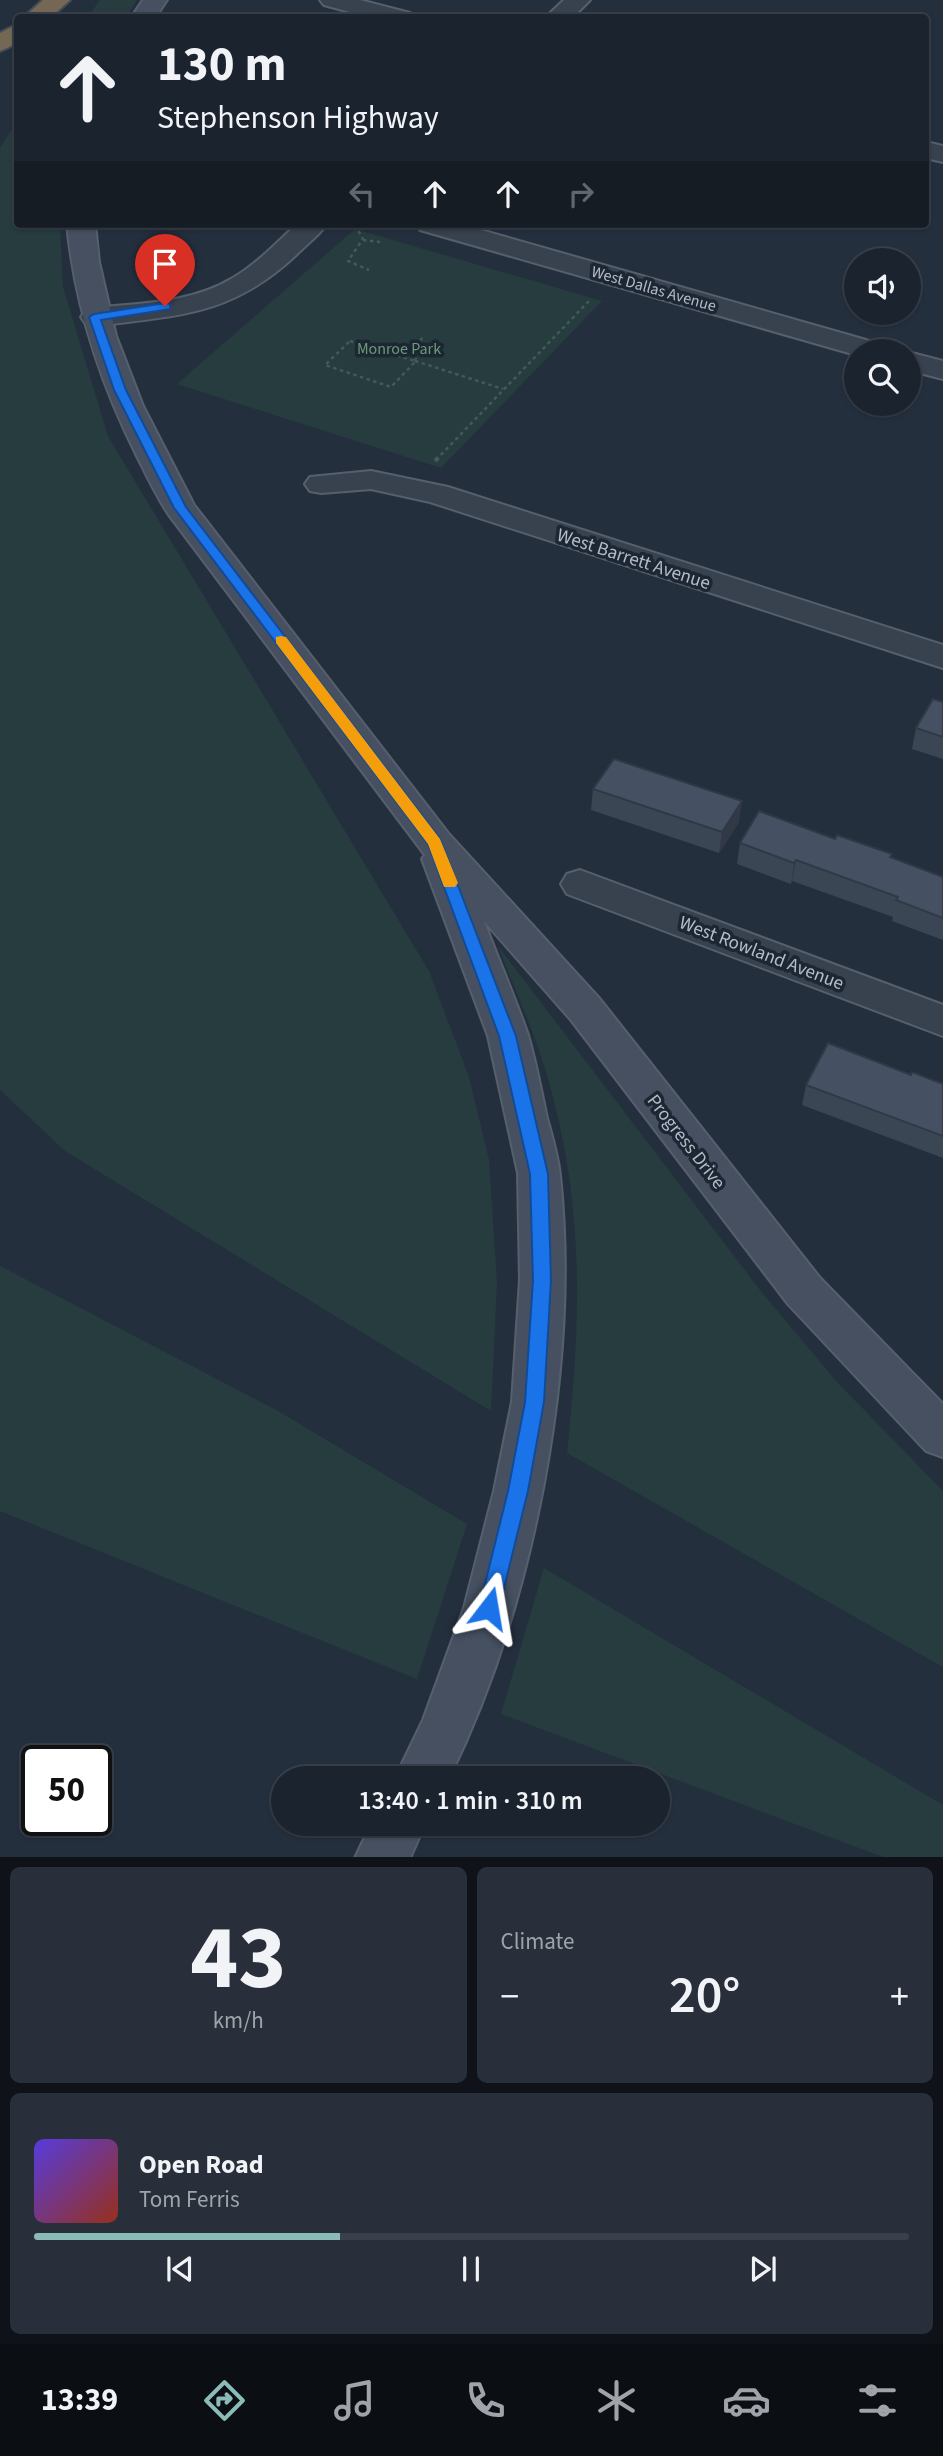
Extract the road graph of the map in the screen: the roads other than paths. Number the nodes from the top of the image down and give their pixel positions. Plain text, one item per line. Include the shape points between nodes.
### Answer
1 (58, 0) edge
2 (332, 0) edge
3 (578, 0) edge
4 (40, 14) edge
5 (386, 14) edge
6 (562, 14) edge
7 (81, 228) edge
8 (308, 228) edge
9 (444, 228) edge
10 (94, 317) junction
11 (844, 343) edge
12 (921, 364) edge
13 (943, 370) edge
14 (321, 484) dead end
15 (943, 657) edge
16 (435, 842) junction
17 (580, 884) dead end
18 (943, 1021) edge
19 (943, 1436) edge
20 (427, 1766) edge
21 (393, 1836) edge
22 (382, 1857) edge

1 - 4 highway
2 - 5 street
3 - 6 street
7 - 10 main road via 84,274
8 - 10 street via 252,278 224,294
9 - 11 street, West Dallas Avenue
10 - 16 main road via 120,390 180,508
12 - 13 street
14 - 15 street, West Barrett Avenue via 371,481 437,494
16 - 19 main road, Progress Drive via 585,1009 804,1291
16 - 20 main road via 508,1036 539,1174 542,1280 535,1402 518,1491 489,1608
17 - 18 street, West Rowland Avenue
21 - 22 main road

